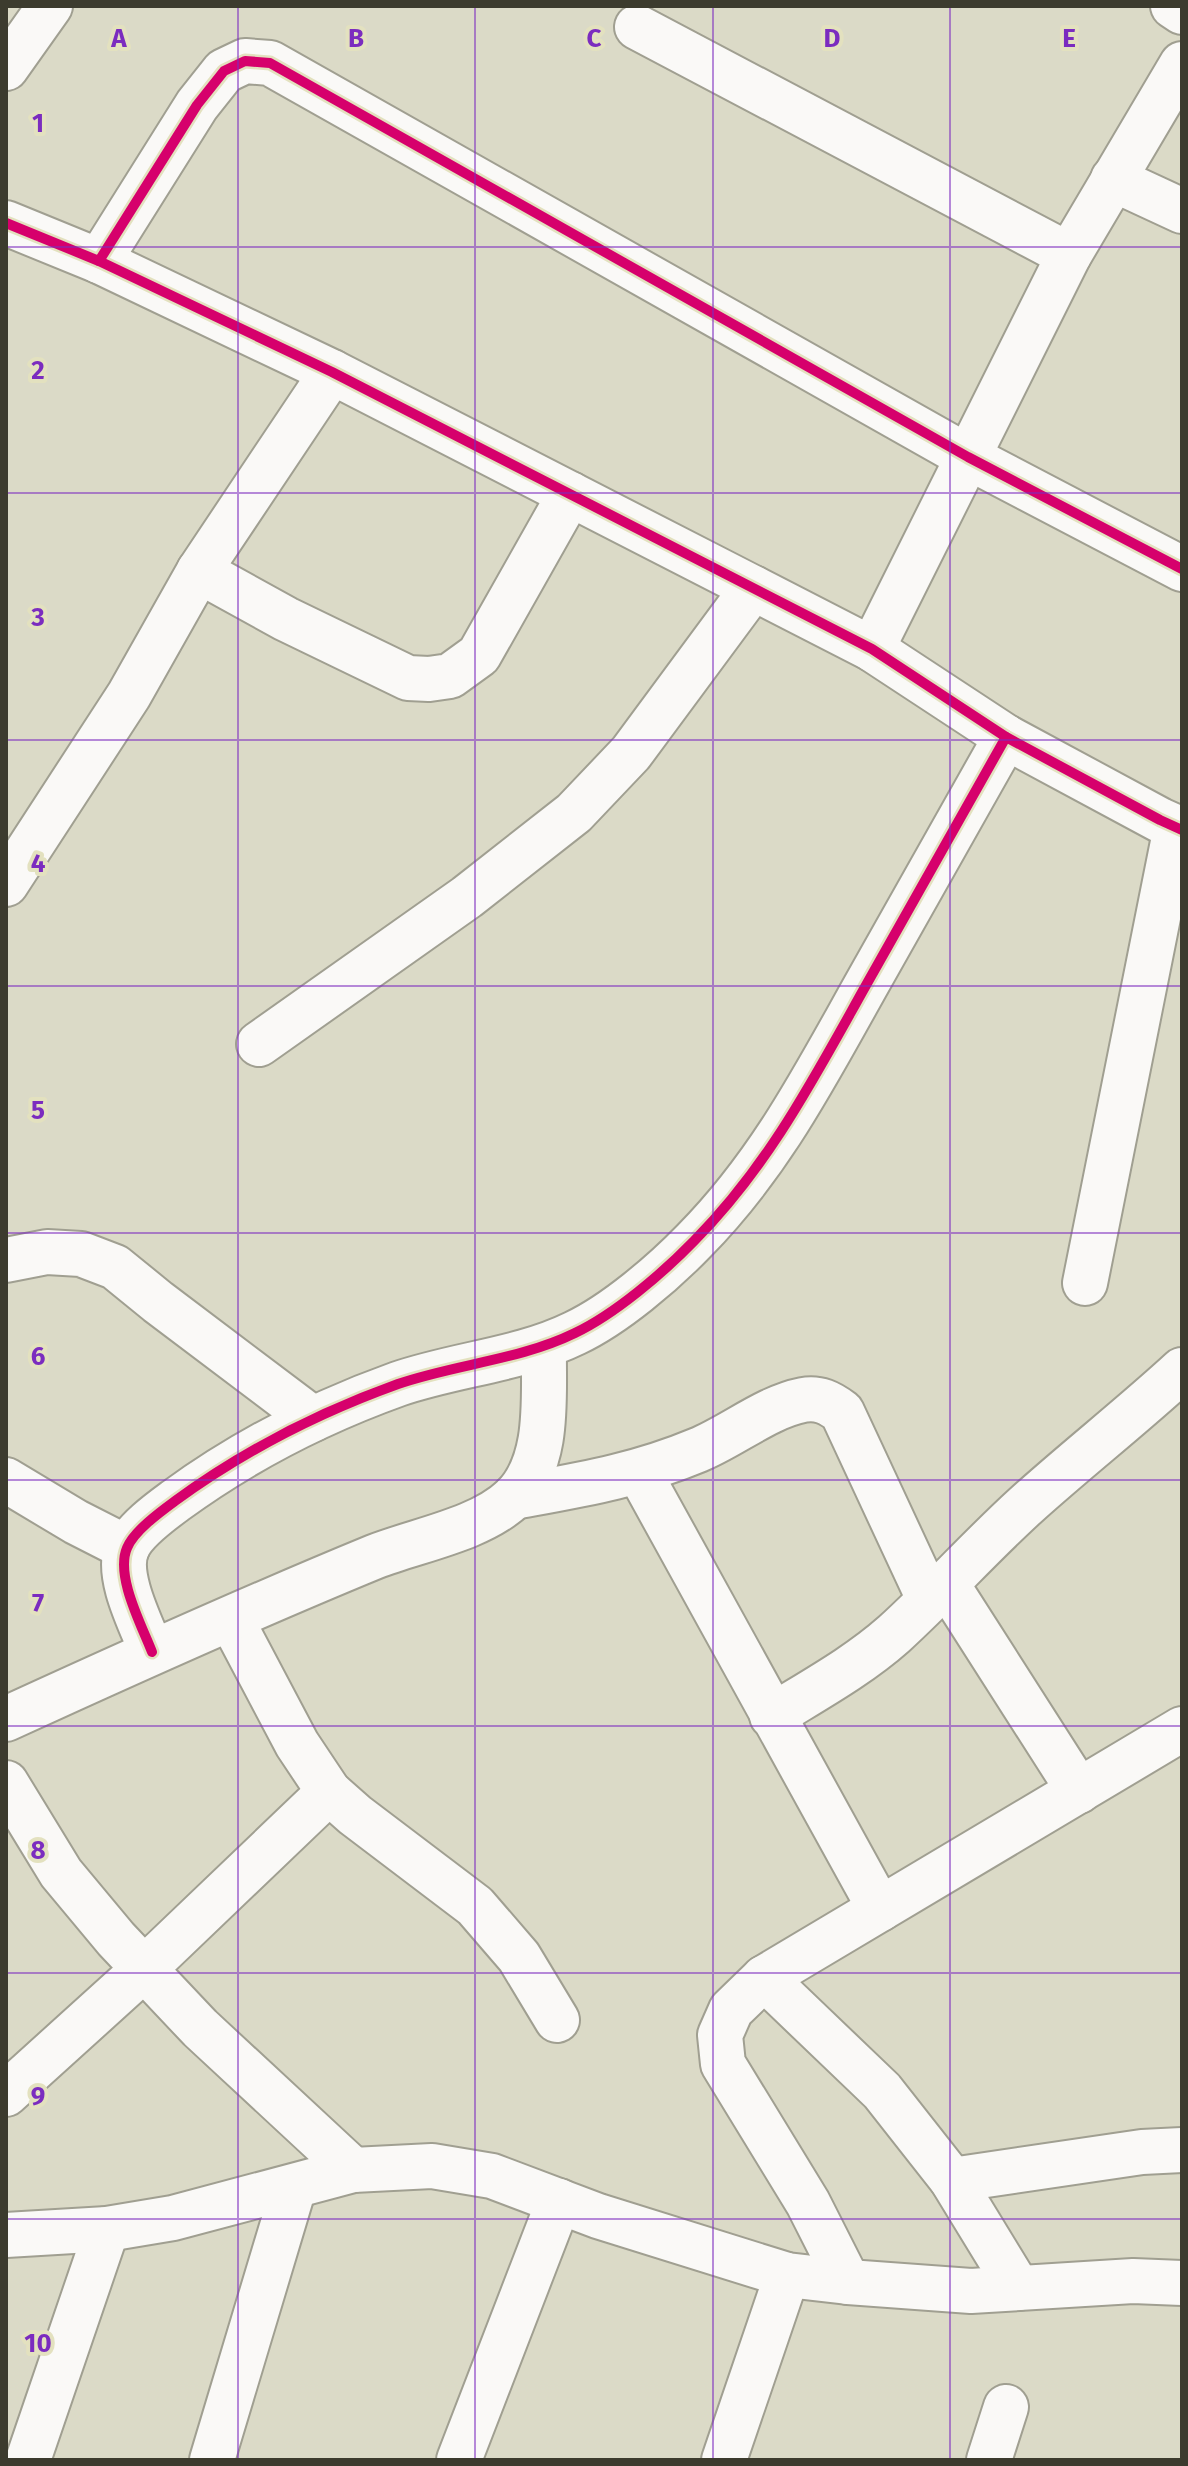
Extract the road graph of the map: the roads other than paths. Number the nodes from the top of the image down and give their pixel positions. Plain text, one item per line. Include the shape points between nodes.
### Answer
1 (50, 6) edge
2 (1173, 6) edge
3 (1182, 12) edge
4 (637, 27) dead end
5 (1182, 64) edge
6 (6, 68) edge
7 (1113, 179) junction
8 (1182, 211) edge
9 (6, 223) edge
10 (1069, 255) junction
11 (99, 261) junction
12 (332, 372) junction
13 (968, 457) junction
14 (570, 494) junction
15 (1182, 569) edge
16 (199, 571) junction
17 (753, 588) junction
18 (872, 649) junction
19 (1006, 737) junction
20 (1179, 829) edge
21 (6, 884) edge
22 (259, 1044) dead end
23 (6, 1260) edge
24 (1085, 1283) dead end
25 (544, 1347) junction
26 (1182, 1370) edge
27 (313, 1419) junction
28 (639, 1472) junction
29 (6, 1480) edge
30 (514, 1497) junction
31 (127, 1548) junction
32 (938, 1591) junction
33 (231, 1619) junction
34 (152, 1652) junction
35 (772, 1716) junction
36 (6, 1719) edge
37 (1182, 1729) edge
38 (6, 1783) edge
39 (1079, 1791) junction
40 (329, 1792) junction
41 (880, 1909) junction
42 (144, 1969) junction
43 (764, 1978) junction
44 (557, 2020) dead end
45 (6, 2094) edge
46 (1182, 2150) edge
47 (353, 2170) junction
48 (952, 2180) junction
49 (294, 2187) junction
50 (559, 2201) junction
51 (107, 2229) junction
52 (6, 2235) edge
53 (787, 2275) junction
54 (848, 2282) junction
55 (1182, 2283) edge
56 (1018, 2288) junction
57 (1006, 2407) dead end
58 (28, 2460) edge
59 (212, 2460) edge
60 (459, 2460) edge
61 (724, 2460) edge
62 (989, 2460) edge

1 - 6 street
2 - 3 street
4 - 10 street
5 - 7 street
7 - 8 street
7 - 10 street
9 - 11 street
10 - 13 street
11 - 12 street
11 - 13 street via 224,71 245,61 270,63
12 - 14 street
12 - 16 street
13 - 15 street
13 - 18 street
14 - 16 street via 479,655 450,676 408,678
14 - 17 street
16 - 21 street via 129,695
17 - 18 street
17 - 22 street via 631,753 574,813 467,897
18 - 19 street
19 - 20 street
19 - 25 street via 796,1110 747,1182 692,1243 624,1302 579,1332
20 - 24 street
23 - 27 street via 70,1253 115,1267
25 - 27 street via 400,1384
25 - 30 street via 543,1423 534,1467
26 - 32 street via 1024,1507
27 - 31 street via 207,1478 149,1520
28 - 30 street
28 - 32 street via 700,1449 779,1409 804,1400 826,1401 842,1412
28 - 35 street
29 - 31 street
30 - 33 street via 483,1518 377,1556
31 - 34 street via 123,1571
32 - 35 street via 849,1669
32 - 39 street
33 - 34 street
33 - 40 street via 297,1744
34 - 36 street
35 - 41 street
37 - 39 street
38 - 42 street via 61,1873
39 - 41 street
40 - 42 street
40 - 44 street via 475,1906 519,1957
41 - 43 street
42 - 45 street
42 - 47 street
43 - 48 street via 882,2091
43 - 54 street via 731,2010 720,2035 723,2064 808,2203
46 - 48 street
47 - 49 street
47 - 50 street via 432,2166 492,2176
48 - 56 street
49 - 51 street
49 - 59 street
50 - 53 street
50 - 60 street
51 - 52 street
51 - 58 street
53 - 54 street
53 - 61 street
54 - 56 street via 971,2291
55 - 56 street
57 - 62 street

